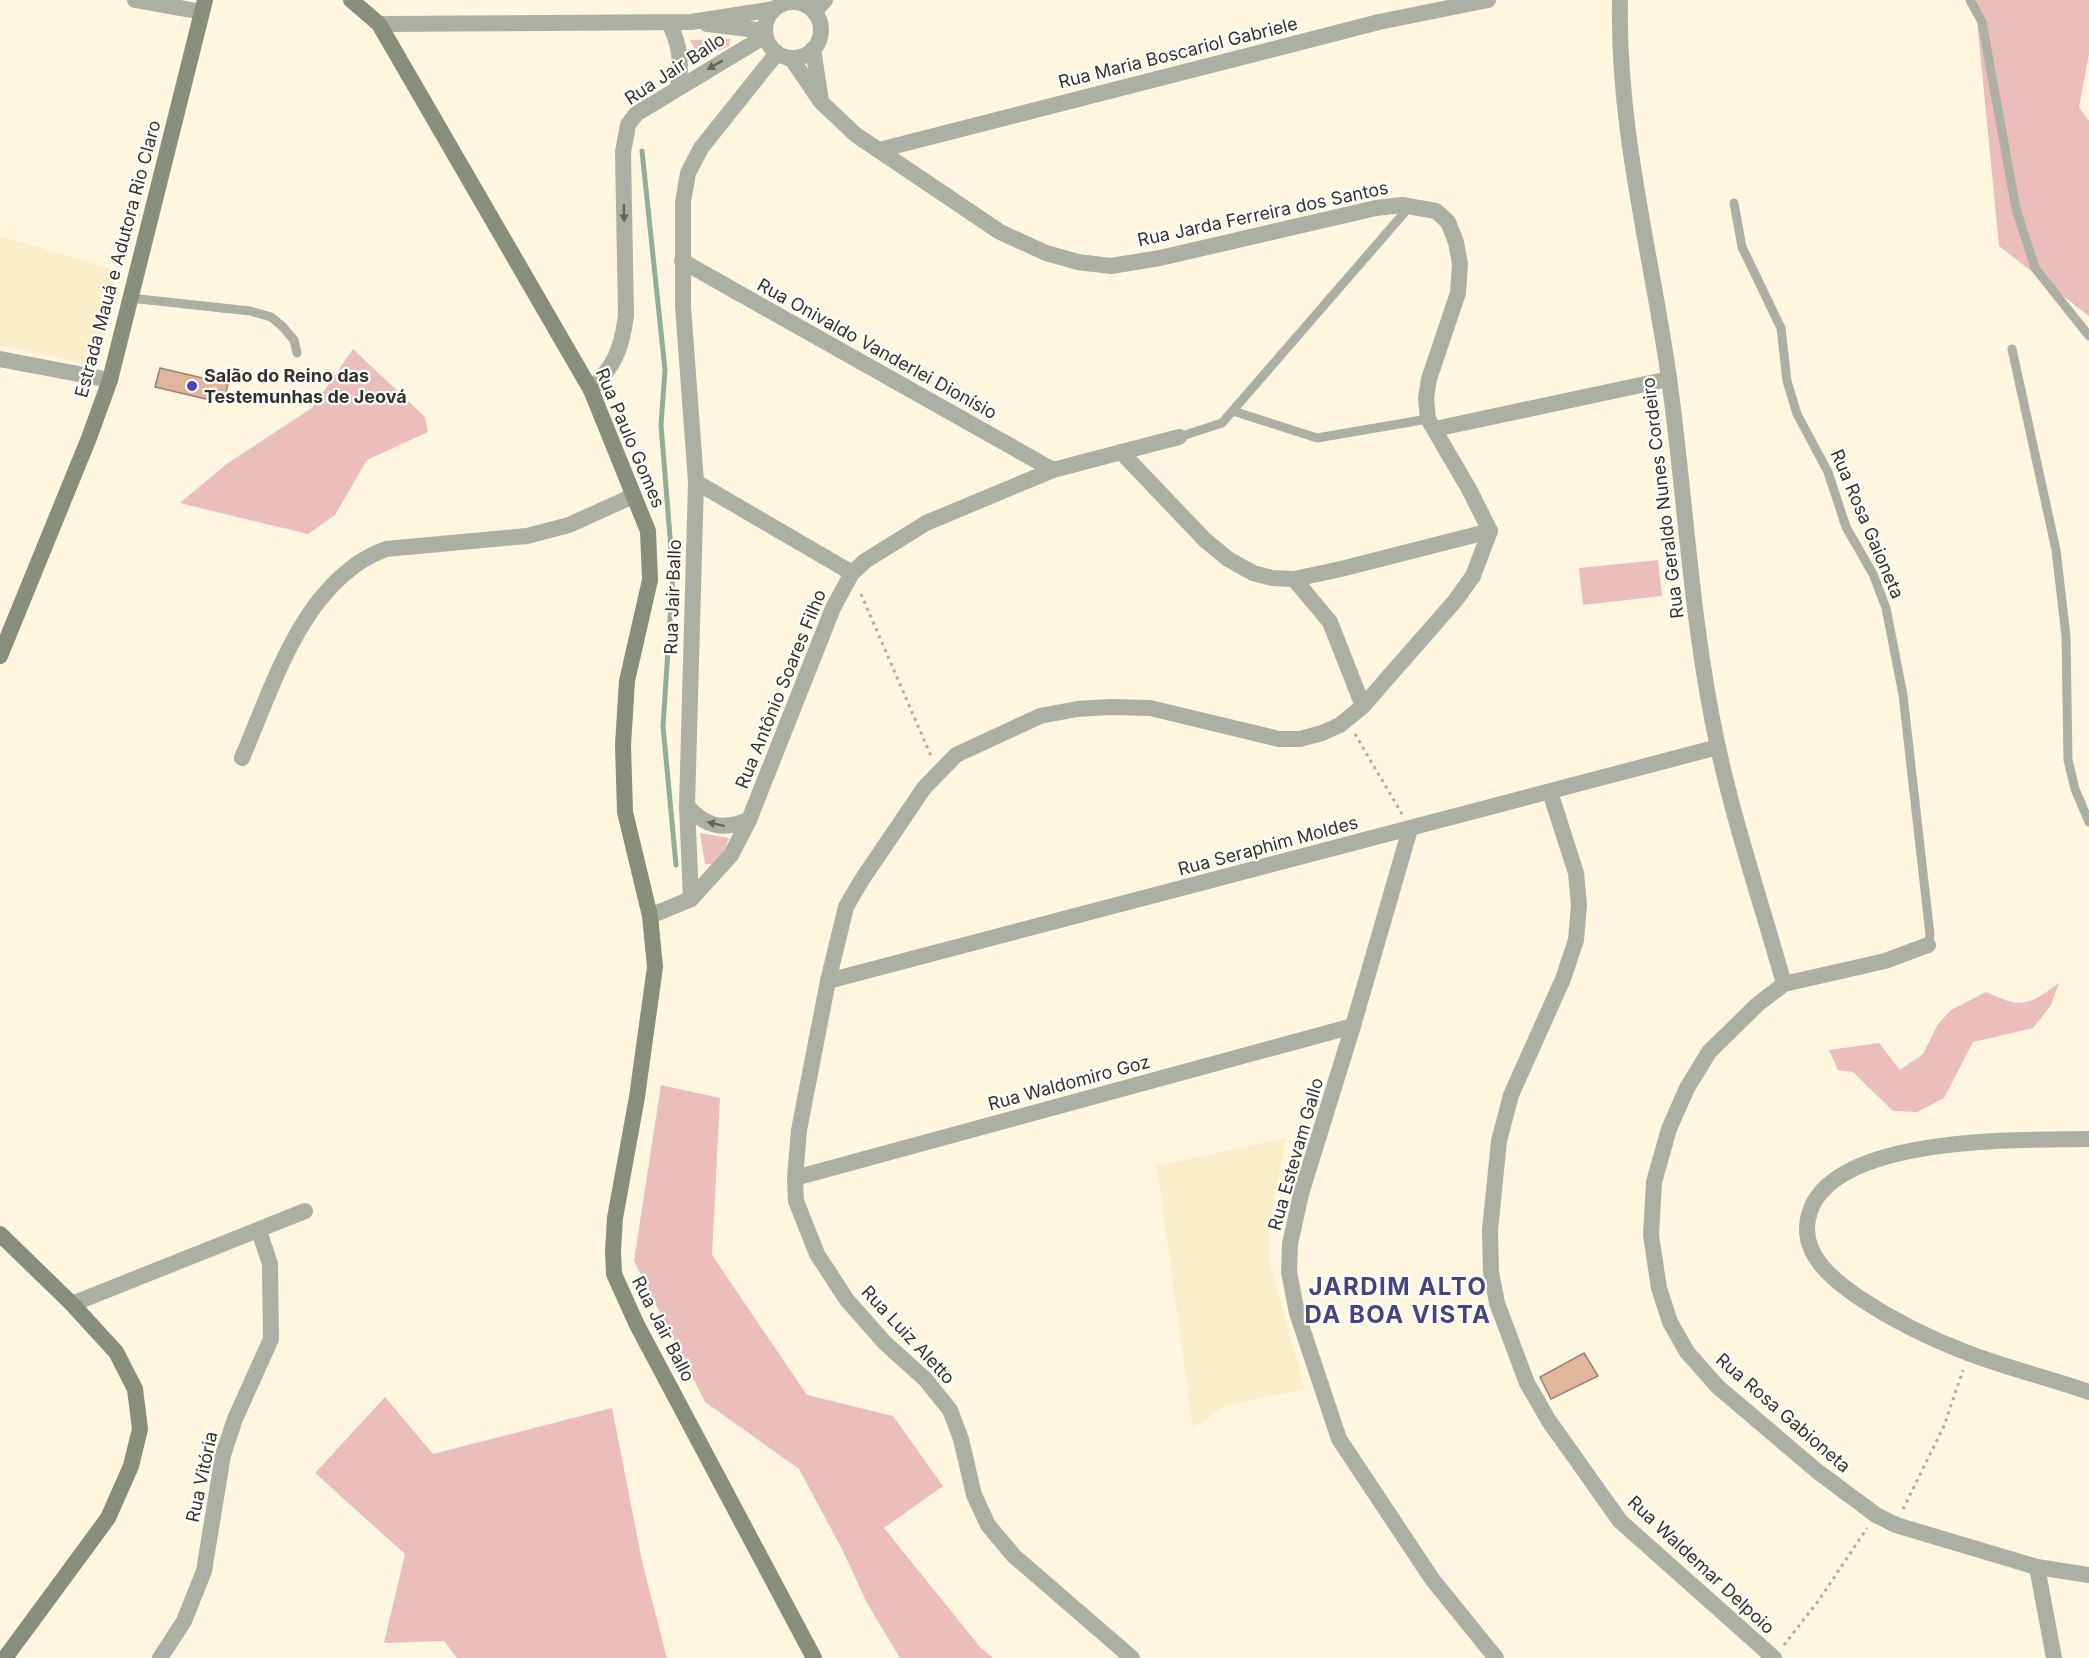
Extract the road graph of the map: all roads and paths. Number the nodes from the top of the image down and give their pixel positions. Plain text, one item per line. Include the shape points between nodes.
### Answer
1 (135, 0) edge
2 (351, 0) edge
3 (1488, 0) edge
4 (1620, 0) edge
5 (1970, 0) edge
6 (785, 4) edge
7 (1432, 5) edge
8 (203, 6) edge
9 (820, 6) edge
10 (691, 22) junction
11 (669, 23) junction
12 (379, 24) junction
13 (765, 33) junction
14 (813, 49) junction
15 (784, 55) junction
16 (678, 87) junction
17 (821, 102) junction
18 (879, 150) junction
19 (1734, 202) dead end
20 (1411, 205) junction
21 (682, 261) junction
22 (130, 298) junction
23 (2089, 336) edge
24 (2012, 349) dead end
25 (297, 353) dead end
26 (0, 359) edge
27 (1669, 379) junction
28 (110, 380) junction
29 (591, 390) junction
30 (1233, 411) junction
31 (1432, 424) junction
32 (1179, 437) joint
33 (1121, 452) junction
34 (1053, 471) junction
35 (696, 482) junction
36 (633, 496) junction
37 (1490, 531) junction
38 (852, 573) junction
39 (1294, 579) junction
40 (0, 656) edge
41 (1363, 706) junction
42 (1347, 719) junction
43 (1718, 747) junction
44 (242, 758) dead end
45 (938, 771) junction
46 (1550, 792) junction
47 (687, 806) junction
48 (749, 820) junction
49 (2089, 822) edge
50 (1410, 829) junction
51 (691, 899) junction
52 (650, 916) junction
53 (1928, 945) joint
54 (828, 981) junction
55 (1784, 984) junction
56 (1353, 1026) junction
57 (2089, 1139) edge
58 (795, 1178) junction
59 (305, 1211) dead end
60 (259, 1231) junction
61 (0, 1234) edge
62 (72, 1304) junction
63 (1968, 1353) junction
64 (2089, 1392) edge
65 (1876, 1515) junction
66 (1896, 1524) junction
67 (2037, 1567) junction
68 (2089, 1575) edge
69 (1777, 1654) edge
70 (5, 1658) edge
71 (160, 1658) edge
72 (814, 1658) edge
73 (1132, 1658) edge
74 (1496, 1658) edge
75 (2054, 1658) edge

1 - 8 street
2 - 12 main road, Rua Paulo Gomes
3 - 7 street, Rua Maria Boscariol Gabriele
4 - 27 street, Rua Geraldo Nunes Cordeiro via 1623,104
5 - 23 lane via 1982,22 2016,209 2035,268
6 - 9 street
6 - 10 street
6 - 13 street via 765,23
7 - 18 street, Rua Maria Boscariol Gabriele
8 - 22 main road, Estrada Mauá e Adutora Rio Claro
9 - 14 street via 821,26
10 - 11 street
10 - 13 street
11 - 12 street
11 - 16 street via 680,48
12 - 29 main road, Rua Paulo Gomes
13 - 15 street
13 -> 16 street, Rua Jair Ballo
14 - 15 street via 803,56
14 - 17 street
15 - 17 street, Rua Jarda Ferreira dos Santos
15 - 21 street, Rua Jair Ballo via 701,148 688,173 683,202
16 -> 29 street, Rua Jair Ballo via 636,114 628,125 623,152 626,316 622,343 612,367
17 - 18 street, Rua Jarda Ferreira dos Santos via 856,135
18 - 20 street, Rua Jarda Ferreira dos Santos via 1000,232 1046,253 1111,266 1376,208
19 - 53 lane, Rua Rosa Gaioneta via 1742,247 1781,328 1787,381 1797,414 1828,472 1850,535 1873,574 1886,608 1904,695 1924,868
20 - 30 lane
20 - 31 street, Rua Jarda Ferreira dos Santos via 1436,211 1448,222 1460,264 1458,293 1429,379 1426,398
21 - 34 street, Rua Onivaldo Vanderlei Dionísio
21 - 35 street, Rua Jair Ballo
22 - 25 lane via 250,311 271,317 294,340
22 - 28 main road, Estrada Mauá e Adutora Rio Claro
24 - 49 lane via 2058,560 2066,636 2068,760
26 - 28 street
27 - 31 street
27 - 43 street, Rua Geraldo Nunes Cordeiro via 1690,577
28 - 40 main road, Estrada Mauá e Adutora Rio Claro
29 - 36 main road, Rua Paulo Gomes
30 - 31 lane via 1317,438
30 - 32 lane via 1222,423
31 - 37 street, Rua Jarda Ferreira dos Santos
32 - 33 street, Rua Antônio Soares Filho
33 - 34 street, Rua Antônio Soares Filho
33 - 39 street via 1228,559 1253,573
34 - 38 street, Rua Antônio Soares Filho via 926,523 873,555
35 - 38 street
35 - 47 street, Rua Jair Ballo
36 - 44 street via 569,525 527,536 386,549 346,570 322,594 287,653
36 - 52 main road, Rua Paulo Gomes via 648,531 650,580 627,681 623,745 625,812
37 - 39 street
37 - 41 street via 1473,576 1455,601
38 - 45 path
38 - 48 street, Rua Antônio Soares Filho via 832,608
39 - 41 street via 1330,622
41 - 42 street
42 - 45 street via 1322,733 1279,739 1150,708 1077,709 1040,716 956,755
42 - 50 path
43 - 46 street, Rua Seraphim Moldes
43 - 55 street, Rua Geraldo Nunes Cordeiro
45 - 54 street via 846,907
46 - 50 street, Rua Seraphim Moldes
46 - 69 street, Rua Waldemar Delpoio via 1576,873 1576,940 1563,979 1511,1095 1499,1141 1490,1230 1491,1272 1497,1303 1527,1383 1543,1412 1620,1521
48 -> 47 street via 729,827 717,825 698,818
47 - 51 street, Rua Jair Ballo
48 - 51 street, Rua Antônio Soares Filho via 731,855
50 - 54 street, Rua Seraphim Moldes
50 - 56 street, Rua Estevam Gallo
51 - 52 street, Rua Antônio Soares Filho
52 - 72 main road, Rua Jair Ballo via 655,967 615,1218 614,1274 637,1325
53 - 55 street, Rua Rosa Gabioneta via 1885,961
54 - 58 street, Rua Luiz Aletto via 799,1130
55 - 65 street, Rua Rosa Gabioneta via 1709,1052 1669,1129 1654,1182 1651,1235 1659,1288 1670,1322 1687,1352 1718,1387
56 - 58 street, Rua Waldomiro Goz
56 - 74 street, Rua Estevam Gallo via 1301,1194 1290,1244 1290,1272 1298,1313 1340,1439 1432,1579
57 - 63 street via 1992,1141 1877,1158 1846,1172 1814,1201 1806,1232 1811,1252 1827,1272 1859,1297
58 - 73 street, Rua Luiz Aletto via 796,1201 805,1228 841,1291 950,1410 962,1439 974,1495 988,1525 1014,1556
59 - 60 street
60 - 62 street
60 - 71 street, Rua Vitória via 270,1264 271,1339 223,1455 204,1571 184,1621
61 - 62 main road
62 - 70 main road via 116,1352 135,1389 140,1430 131,1466 108,1518
63 - 64 street
63 - 66 path via 1944,1426
65 - 66 street, Rua Rosa Gabioneta
65 - 69 path
66 - 67 street, Rua Rosa Gabioneta
67 - 68 street, Rua Rosa Gabioneta
67 - 75 street

